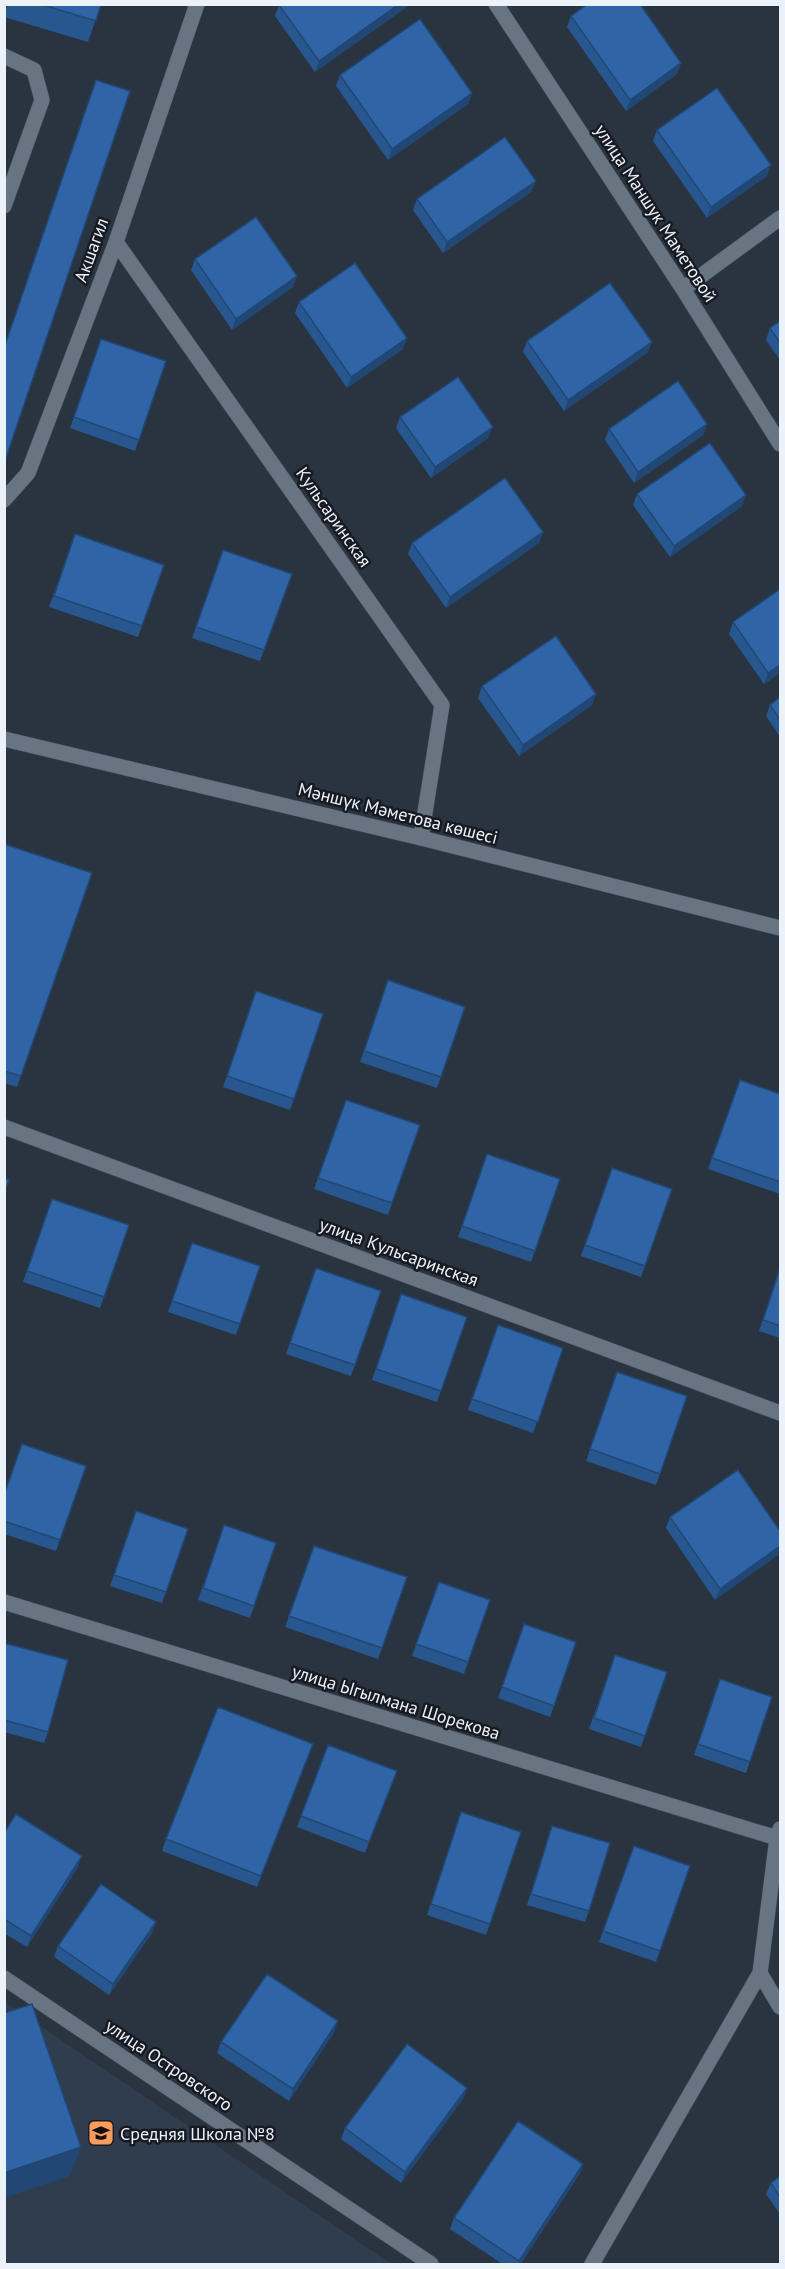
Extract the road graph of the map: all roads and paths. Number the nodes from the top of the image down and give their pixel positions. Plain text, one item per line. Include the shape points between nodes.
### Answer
1 (196, 4) edge
2 (496, 4) edge
3 (4, 56) edge
4 (4, 206) edge
5 (780, 218) edge
6 (116, 242) junction
7 (682, 289) junction
8 (780, 444) edge
9 (4, 500) edge
10 (4, 740) edge
11 (421, 838) junction
12 (780, 928) edge
13 (4, 1127) edge
14 (780, 1413) edge
15 (4, 1602) edge
16 (779, 1834) edge
17 (760, 1973) junction
18 (4, 1978) edge
19 (780, 2007) edge
20 (431, 2265) edge
21 (592, 2265) edge

1 - 6 street, Акшагил
2 - 7 street, улица Маншук Маметовой
3 - 4 street via 34,70 42,100
5 - 7 street
6 - 9 street, Акшагил via 28,473
6 - 11 street, Кульсаринская via 442,705
7 - 8 street, улица Маншук Маметовой
10 - 11 street, Мәншүк Мәметова көшесі
11 - 12 street, Мәншүк Мәметова көшесі
13 - 14 street, улица Кульсаринская
15 - 16 street, улица Ыгылмана Шорекова
16 - 17 street
17 - 19 street
17 - 21 street
18 - 20 street, улица Островского

